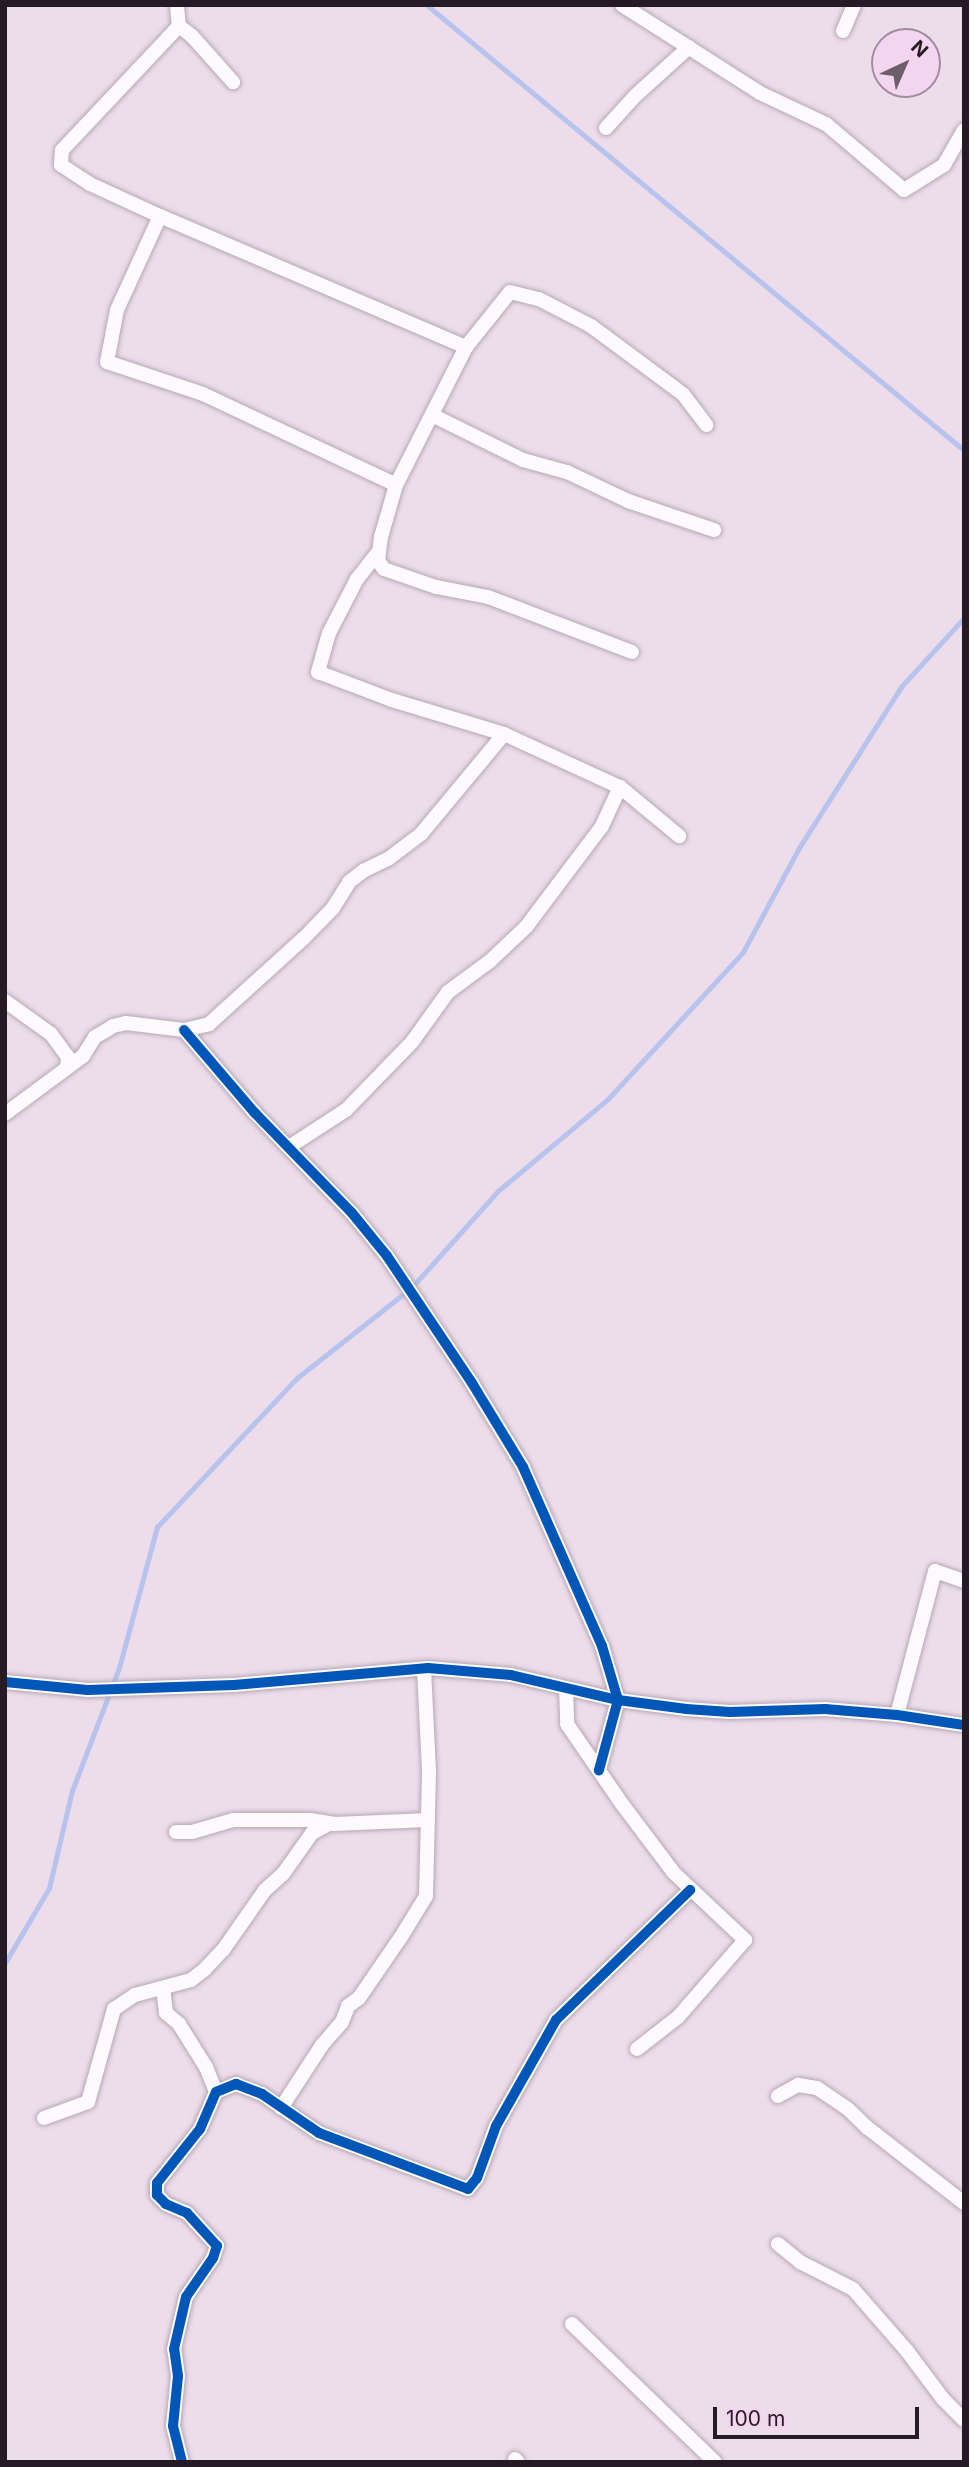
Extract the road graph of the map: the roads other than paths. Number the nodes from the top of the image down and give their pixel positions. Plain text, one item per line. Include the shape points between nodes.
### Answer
1 (177, 5) edge
2 (622, 5) edge
3 (854, 5) edge
4 (179, 26) junction
5 (843, 32) dead end
6 (690, 47) junction
7 (233, 82) dead end
8 (606, 128) dead end
9 (964, 130) edge
10 (160, 216) junction
11 (466, 347) junction
12 (432, 415) junction
13 (706, 425) dead end
14 (396, 485) junction
15 (714, 530) dead end
16 (379, 551) junction
17 (632, 652) dead end
18 (504, 734) junction
19 (620, 787) junction
20 (679, 836) dead end
21 (5, 1001) edge
22 (184, 1030) junction
23 (67, 1068) junction
24 (5, 1114) edge
25 (289, 1147) junction
26 (964, 1581) edge
27 (424, 1669) junction
28 (5, 1682) edge
29 (566, 1688) junction
30 (618, 1700) junction
31 (897, 1715) junction
32 (964, 1726) edge
33 (599, 1770) junction
34 (428, 1820) junction
35 (329, 1824) junction
36 (176, 1832) dead end
37 (690, 1890) junction
38 (163, 1988) junction
39 (637, 2049) dead end
40 (216, 2092) junction
41 (778, 2096) dead end
42 (281, 2108) junction
43 (44, 2118) dead end
44 (964, 2203) edge
45 (778, 2244) dead end
46 (572, 2324) dead end
47 (964, 2420) edge
48 (182, 2462) edge
49 (715, 2462) edge

1 - 4 street
2 - 6 street
3 - 5 street
4 - 7 street
4 - 10 street via 62,150 61,165 90,184
6 - 8 street
6 - 9 street via 760,93 826,124 904,190 944,165
10 - 11 street
10 - 14 street via 117,310 107,362 203,394
11 - 12 street
11 - 13 street via 510,292 539,299 591,326 683,394
12 - 14 street
12 - 15 street via 523,460 567,472 628,501
14 - 16 street
16 - 17 street via 378,561 384,569 436,587 488,597
16 - 18 street via 357,579 329,632 318,672 392,701
18 - 19 street
18 - 22 street via 421,834 348,882 332,908 225,1011 209,1024
19 - 20 street
19 - 25 street via 602,826 526,928 448,992 412,1042 346,1110
21 - 23 street via 51,1034 68,1057
22 - 23 street via 126,1023 113,1026 95,1037 83,1056
22 - 25 street
23 - 24 street
25 - 30 street via 387,1255 523,1467 602,1646
26 - 31 street via 935,1571
27 - 28 street via 234,1685 88,1690
27 - 29 street via 511,1675
27 - 34 street
29 - 30 street
29 - 33 street via 567,1724
30 - 31 street via 719,1711 825,1709
30 - 33 street
31 - 32 street
33 - 37 street
34 - 35 street
34 - 42 street via 426,1896 420,1908
35 - 36 street via 233,1820
35 - 38 street via 312,1833 205,1969 191,1980
37 - 39 street via 745,1940 678,2017
37 - 42 street via 556,2020 496,2126 477,2178 468,2189 319,2133
38 - 40 street via 166,2013 179,2024
38 - 43 street via 135,1995 114,2009 88,2102
40 - 42 street via 236,2084
40 - 48 street via 200,2129 157,2183 157,2195 187,2213 217,2246 186,2297 174,2348 178,2376 173,2426
41 - 44 street via 798,2085 817,2088
45 - 47 street via 800,2262 853,2289
46 - 49 street

